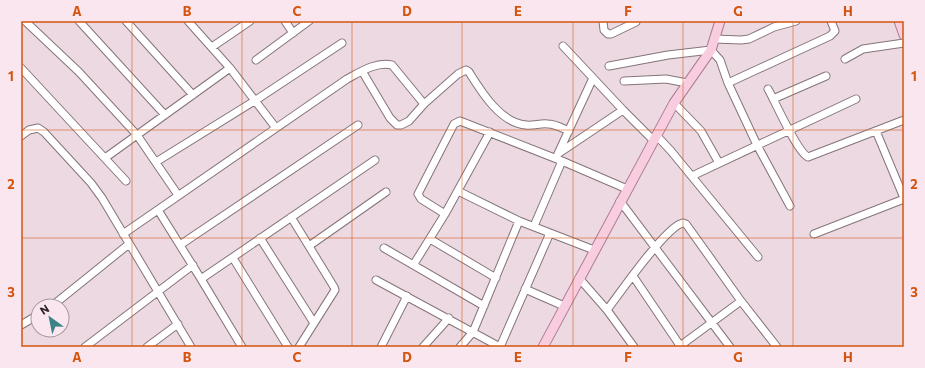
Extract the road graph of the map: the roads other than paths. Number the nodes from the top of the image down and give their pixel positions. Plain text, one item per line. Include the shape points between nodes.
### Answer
1 (79, 21) edge
2 (126, 21) edge
3 (188, 21) edge
4 (250, 21) edge
5 (284, 21) edge
6 (309, 21) edge
7 (603, 21) edge
8 (720, 21) edge
9 (796, 21) edge
10 (831, 21) edge
11 (899, 21) edge
12 (636, 22) dead end
13 (31, 23) edge
14 (293, 33) junction
15 (904, 35) edge
16 (714, 39) junction
17 (342, 43) dead end
18 (904, 43) edge
19 (563, 46) dead end
20 (212, 47) junction
21 (711, 50) junction
22 (845, 59) dead end
23 (256, 60) dead end
24 (609, 66) dead end
25 (21, 68) edge
26 (230, 68) junction
27 (362, 70) junction
28 (826, 76) dead end
29 (593, 78) junction
30 (624, 81) dead end
31 (687, 83) junction
32 (728, 83) junction
33 (768, 89) dead end
34 (193, 95) junction
35 (773, 99) junction
36 (856, 99) dead end
37 (256, 100) junction
38 (674, 103) junction
39 (424, 104) junction
40 (623, 110) junction
41 (165, 115) junction
42 (904, 120) edge
43 (358, 125) dead end
44 (276, 128) junction
45 (789, 130) junction
46 (569, 131) junction
47 (876, 131) junction
48 (490, 132) junction
49 (137, 135) junction
50 (21, 136) edge
51 (654, 137) junction
52 (757, 146) junction
53 (559, 157) junction
54 (105, 158) junction
55 (375, 160) dead end
56 (156, 162) junction
57 (719, 163) junction
58 (692, 176) junction
59 (126, 181) dead end
60 (627, 189) junction
61 (458, 191) junction
62 (386, 192) dead end
63 (178, 196) junction
64 (904, 198) edge
65 (620, 201) junction
66 (790, 206) dead end
67 (158, 210) junction
68 (445, 214) junction
69 (291, 218) junction
70 (519, 221) junction
71 (534, 226) junction
72 (550, 233) junction
73 (123, 234) junction
74 (814, 234) dead end
75 (260, 238) junction
76 (430, 239) junction
77 (129, 244) junction
78 (180, 245) junction
79 (309, 246) junction
80 (384, 248) dead end
81 (654, 248) junction
82 (594, 250) junction
83 (758, 257) dead end
84 (232, 258) junction
85 (414, 264) junction
86 (193, 265) junction
87 (633, 276) junction
88 (496, 278) junction
89 (579, 278) junction
90 (201, 279) junction
91 (376, 280) dead end
92 (525, 289) junction
93 (159, 291) junction
94 (407, 296) junction
95 (62, 298) edge
96 (741, 301) junction
97 (484, 306) junction
98 (564, 306) junction
99 (607, 310) junction
100 (449, 318) junction
101 (30, 320) edge
102 (711, 323) junction
103 (178, 324) junction
104 (314, 324) junction
105 (21, 325) edge
106 (473, 332) junction
107 (150, 346) edge
108 (85, 347) edge
109 (191, 347) edge
110 (242, 347) edge
111 (288, 347) edge
112 (299, 347) edge
113 (381, 347) edge
114 (423, 347) edge
115 (460, 347) edge
116 (500, 347) edge
117 (543, 347) edge
118 (634, 347) edge
119 (681, 347) edge
120 (730, 347) edge
121 (777, 347) edge

1 - 41 street
2 - 34 street
3 - 20 street
4 - 20 street
5 - 14 street
6 - 14 street
7 - 12 street via 604,30 608,34
8 - 16 main road
9 - 16 street via 774,27 749,39
10 - 32 street via 835,31 830,36
11 - 15 main road
13 - 49 street
14 - 23 street
16 - 21 main road
17 - 37 street
18 - 22 street via 863,49
19 - 29 street
20 - 26 street
21 - 24 street
21 - 31 main road
21 - 32 street via 720,60
25 - 54 street
26 - 34 street
26 - 37 street
27 - 39 street via 378,65 392,65
27 - 39 street via 390,118 397,125 409,121
27 - 44 street
28 - 35 street
29 - 40 street
29 - 46 street
30 - 31 street via 666,79
31 - 38 main road
32 - 52 street
33 - 35 street
34 - 41 street
35 - 45 street
36 - 45 street
37 - 44 street
37 - 56 street
38 - 51 main road
38 - 57 street via 702,131
39 - 46 street via 466,70 485,97 501,113 518,124 553,124
40 - 51 street
40 - 53 street
41 - 49 street
42 - 47 street
43 - 78 street
44 - 63 street
45 - 47 street via 803,154 808,157
45 - 52 street
46 - 53 street
47 - 64 street
48 - 53 street
48 - 61 street
48 - 68 street via 463,121 454,124 418,194 421,199
49 - 54 street
49 - 56 street
50 - 73 street via 33,128 44,132 91,183
51 - 58 street
51 - 60 main road
52 - 57 street
52 - 66 street
53 - 60 street
53 - 71 street
54 - 59 street
55 - 69 street
56 - 63 street
57 - 58 street
58 - 83 street
60 - 65 main road
61 - 68 street
61 - 70 street
62 - 79 street
63 - 67 street
64 - 74 street
65 - 81 street
65 - 82 main road
67 - 73 street
67 - 78 street
68 - 76 street
69 - 75 street
69 - 79 street
70 - 71 street
70 - 88 street
71 - 72 street
72 - 82 street
72 - 92 street
73 - 77 street
75 - 84 street
75 - 104 street
76 - 85 street
76 - 88 street
77 - 93 street
77 - 95 street
78 - 86 street
79 - 104 street via 335,290
80 - 85 street
81 - 87 street
81 - 96 street via 678,225 686,224
81 - 102 street
82 - 89 main road
84 - 90 street
84 - 111 street
85 - 97 street
86 - 90 street
86 - 93 street
87 - 99 street
87 - 119 street
88 - 97 street
89 - 98 main road
89 - 99 street
90 - 110 street
91 - 94 street
92 - 98 street
92 - 116 street
93 - 103 street
93 - 108 street
94 - 100 street
94 - 113 street
96 - 102 street
96 - 121 street
97 - 106 street
98 - 117 main road
99 - 118 street
100 - 106 street
100 - 114 street
101 - 105 street
102 - 119 street
102 - 120 street
103 - 107 street
103 - 109 street
104 - 112 street
106 - 115 street
106 - 116 street

